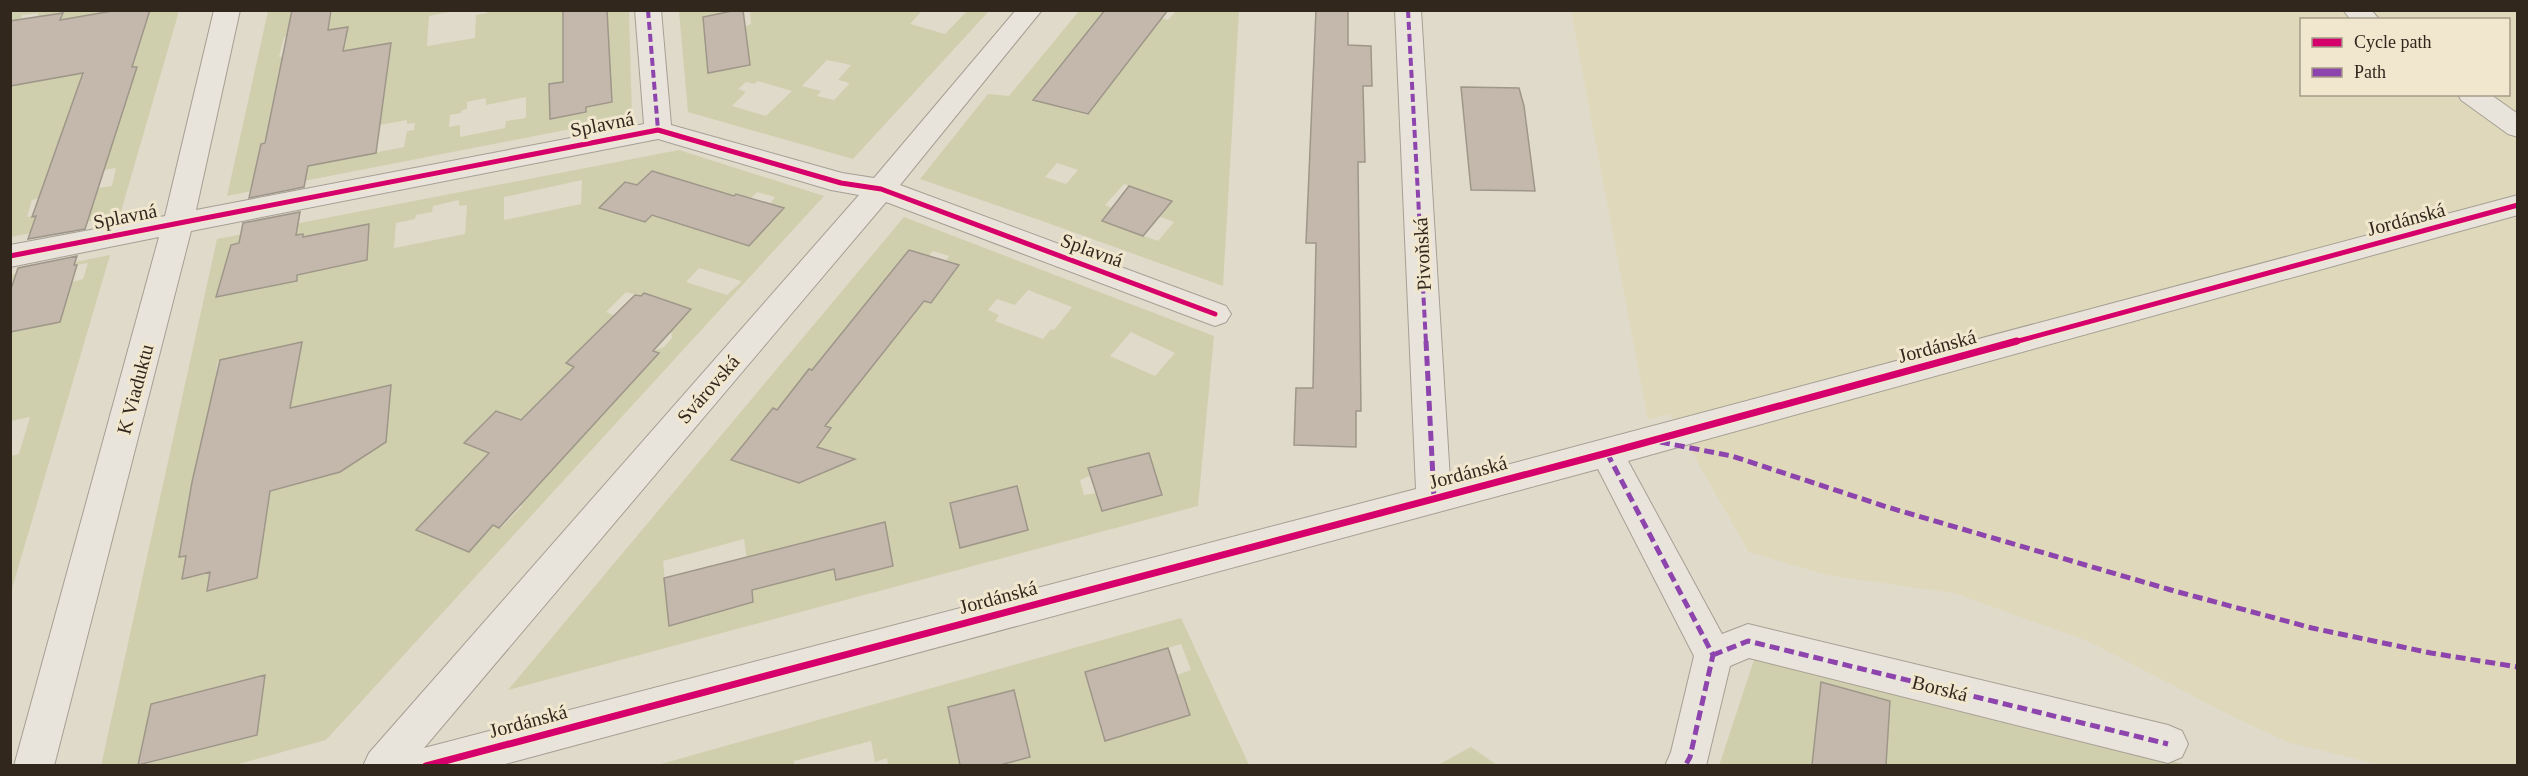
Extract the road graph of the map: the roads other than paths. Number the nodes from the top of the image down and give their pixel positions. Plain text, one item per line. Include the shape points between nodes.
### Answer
1 (227, 10) edge
2 (648, 10) edge
3 (1030, 10) edge
4 (1408, 10) edge
5 (2474, 96) edge
6 (2517, 128) edge
7 (658, 130) junction
8 (881, 189) junction
9 (2517, 205) edge
10 (178, 222) junction
11 (10, 256) edge
12 (1215, 314) dead end
13 (1607, 453) junction
14 (1434, 498) junction
15 (1713, 655) junction
16 (2168, 744) dead end
17 (34, 765) edge
18 (383, 765) edge
19 (426, 765) edge
20 (1685, 765) edge

1 - 10 street, K Viaduktu
2 - 7 street
3 - 8 street, Svárovská
4 - 14 street, Pivoňská
5 - 6 street
7 - 8 street, Splavná via 841,183
7 - 10 street, Splavná
8 - 12 street, Splavná
8 - 18 street, Svárovská
9 - 13 street, Jordánská
10 - 11 street, Splavná
10 - 17 street, K Viaduktu
13 - 14 street, Jordánská
13 - 15 street
14 - 19 street, Jordánská
15 - 16 street, Borská via 1748,641
15 - 20 street

